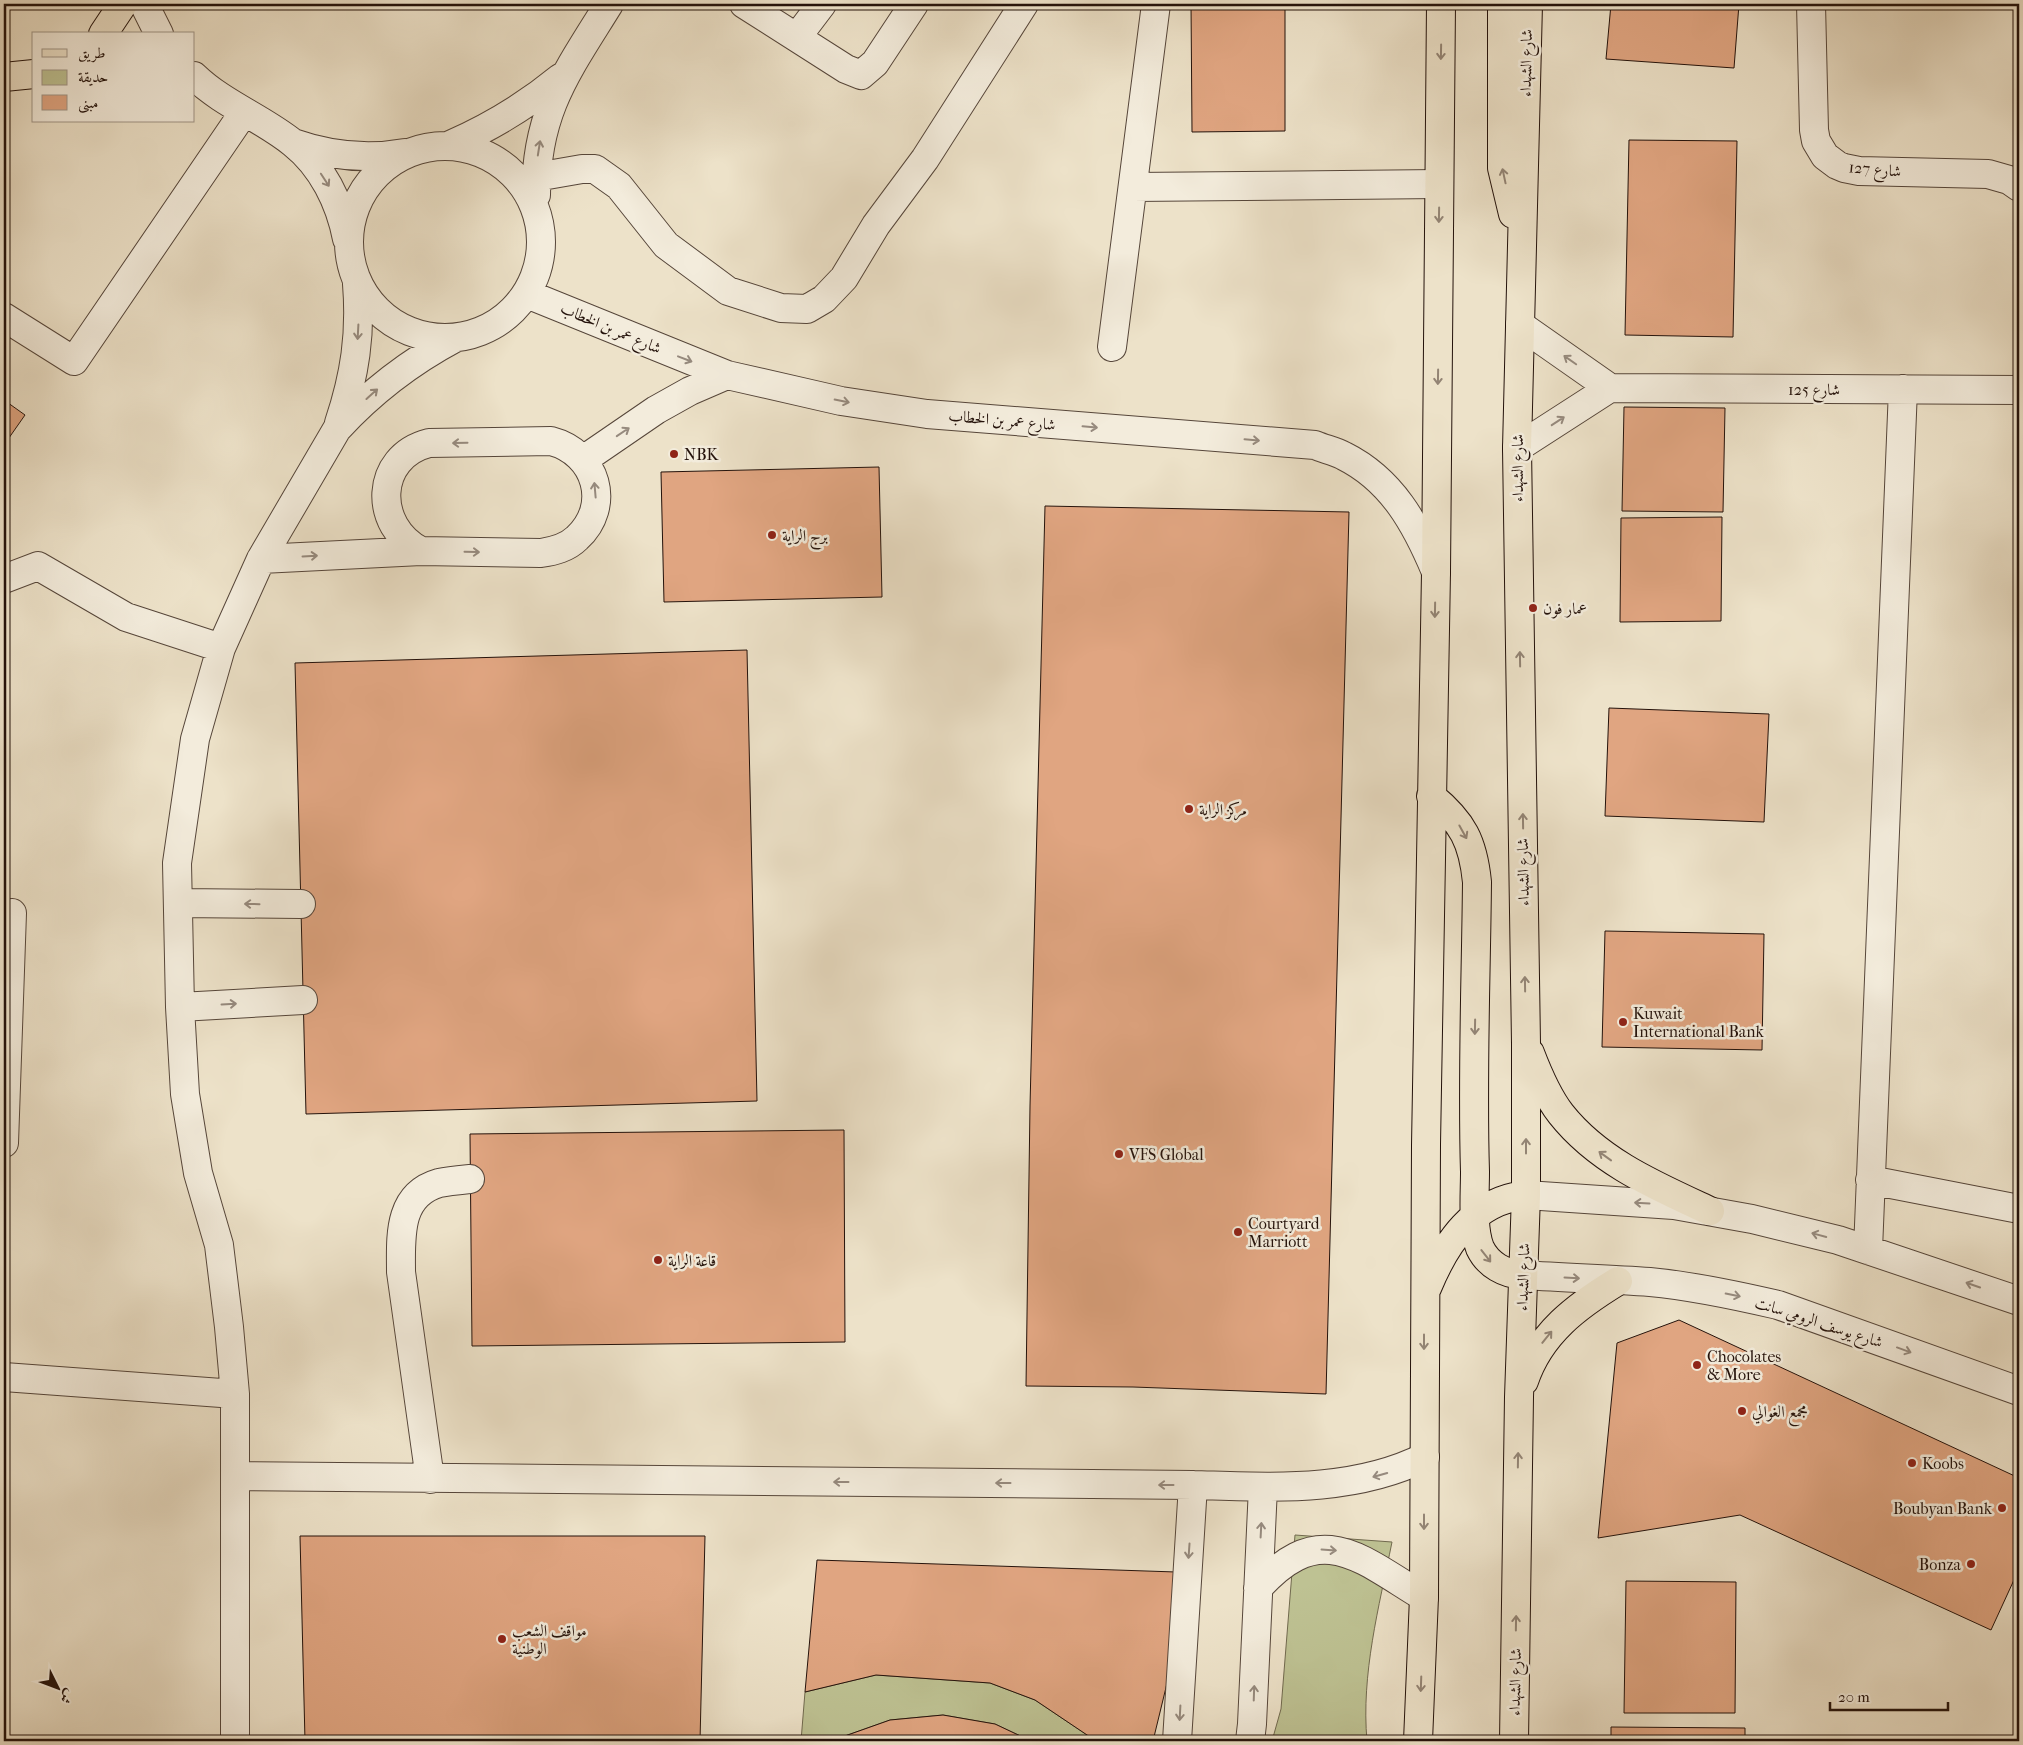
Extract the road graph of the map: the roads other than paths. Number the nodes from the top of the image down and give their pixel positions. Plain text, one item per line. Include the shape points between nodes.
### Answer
1 (123, 4) edge
2 (144, 4) edge
3 (609, 4) edge
4 (744, 4) edge
5 (822, 4) edge
6 (914, 4) edge
7 (1024, 4) edge
8 (1156, 4) edge
9 (1441, 4) edge
10 (1502, 4) edge
11 (1528, 4) edge
12 (1811, 4) edge
13 (104, 32) edge
14 (158, 32) edge
15 (797, 38) junction
16 (566, 74) junction
17 (199, 83) edge
18 (244, 112) junction
19 (293, 143) junction
20 (450, 145) junction
21 (413, 151) junction
22 (536, 178) junction
23 (1440, 184) junction
24 (1133, 186) junction
25 (2019, 187) edge
26 (538, 214) junction
27 (1522, 240) junction
28 (349, 255) junction
29 (357, 284) junction
30 (527, 294) junction
31 (4, 317) edge
32 (1520, 325) junction
33 (455, 338) junction
34 (1112, 347) dead end
35 (727, 375) junction
36 (1610, 388) junction
37 (1903, 389) junction
38 (2019, 390) edge
39 (338, 429) junction
40 (1517, 448) junction
41 (583, 460) junction
42 (421, 551) junction
43 (261, 559) junction
44 (1436, 572) junction
45 (4, 579) edge
46 (221, 648) junction
47 (1431, 796) junction
48 (178, 903) junction
49 (301, 904) dead end
50 (12, 913) dead end
51 (304, 1000) dead end
52 (180, 1006) junction
53 (1526, 1044) junction
54 (4, 1143) edge
55 (4, 1156) edge
56 (470, 1179) dead end
57 (1870, 1180) junction
58 (1526, 1195) junction
59 (2019, 1209) edge
60 (1710, 1212) junction
61 (1476, 1215) junction
62 (1868, 1250) junction
63 (1523, 1275) junction
64 (1618, 1281) junction
65 (1424, 1293) junction
66 (2019, 1301) edge
67 (4, 1377) edge
68 (2019, 1391) edge
69 (235, 1394) junction
70 (1519, 1397) junction
71 (1425, 1457) junction
72 (235, 1476) junction
73 (430, 1479) junction
74 (1193, 1485) junction
75 (1263, 1487) junction
76 (1258, 1588) junction
77 (1424, 1597) junction
78 (235, 1741) edge
79 (1177, 1741) edge
80 (1250, 1741) edge
81 (1418, 1741) edge
82 (1514, 1741) edge

1 - 13 main road
2 - 14 street
3 - 16 street
4 - 15 street
5 - 15 street
6 - 15 street via 876,63 861,75
7 - 22 street via 844,278 824,298 807,308 781,308 728,291 666,245 619,186 595,169
8 - 24 street
9 -> 23 main road
27 -> 10 main road via 1502,168
11 - 27 main road, شارع الشهداء
12 - 25 street, شارع 127 via 1814,130 1820,149 1831,161 1859,171 1993,174
16 - 20 street via 511,114
22 -> 16 street via 544,124
17 - 18 street
18 - 19 street
18 - 31 street via 74,361
19 - 21 street via 312,150 352,156
19 -> 28 street via 318,170 333,194 343,219
20 - 21 street
20 - 26 street via 474,149 507,168 528,192
21 - 28 street via 399,156 376,174 358,198 349,226
22 - 26 street
23 - 24 street
23 -> 44 main road
24 - 34 street
26 - 30 street via 539,262
27 - 32 main road, شارع الشهداء
28 - 29 street
29 - 33 street via 370,303 388,320 431,338
29 -> 39 street via 359,324 356,358
30 - 33 street via 500,321 478,332
30 -> 35 street, شارع عمر بن الخطاب
36 -> 32 street
32 - 40 main road, شارع الشهداء
39 -> 33 street via 391,377
41 -> 35 street via 656,410
35 -> 44 street, شارع عمر بن الخطاب via 842,401 927,414 1315,445 1344,456 1372,474 1394,496 1411,518
36 - 37 street, شارع 125
40 -> 36 street
37 - 38 street, شارع 125
37 - 57 street
39 - 43 street
53 -> 40 main road, شارع الشهداء
42 -> 41 street via 541,553 566,546 585,530 596,507 595,482
41 -> 42 street via 570,448 551,441 429,443 416,446 395,466 386,494 386,506 395,528 410,545
43 -> 42 street
43 - 46 street
44 -> 47 main road
45 - 46 street via 38,566 126,617
46 - 48 street via 195,739 177,863
47 -> 61 main road via 1458,823 1468,840 1477,882
47 - 65 main road
49 -> 48 street
48 - 52 street
50 - 54 street
52 -> 51 street
52 - 69 street via 185,1094 198,1173 219,1246
58 -> 53 main road, شارع الشهداء
60 -> 53 main road via 1625,1169 1585,1140 1552,1100
54 - 55 street
56 - 73 street via 429,1187 412,1200 403,1220 401,1272
57 - 59 street
57 - 62 street
60 -> 58 street via 1674,1204
58 - 61 main road via 1507,1198
58 - 63 main road, شارع الشهداء
62 -> 60 street via 1796,1229
61 -> 63 main road via 1476,1233 1486,1258 1500,1269
61 - 65 main road via 1452,1240
66 -> 62 street
63 -> 64 street, شارع يوسف الرومي سانت
63 - 70 main road, شارع الشهداء
64 -> 68 street, شارع يوسف الرومي سانت via 1697,1288 1778,1305
70 -> 64 main road via 1530,1365 1547,1337 1566,1317
65 -> 71 main road
67 - 69 street
69 - 72 street
82 -> 70 main road, شارع الشهداء
71 -> 75 street via 1404,1468 1359,1481
71 -> 77 main road
72 - 73 street
72 - 78 street
74 -> 73 street
74 - 75 street
74 -> 79 street
76 -> 75 street
76 -> 77 street via 1288,1560 1304,1552 1322,1549 1357,1557
80 -> 76 street
77 -> 81 main road

